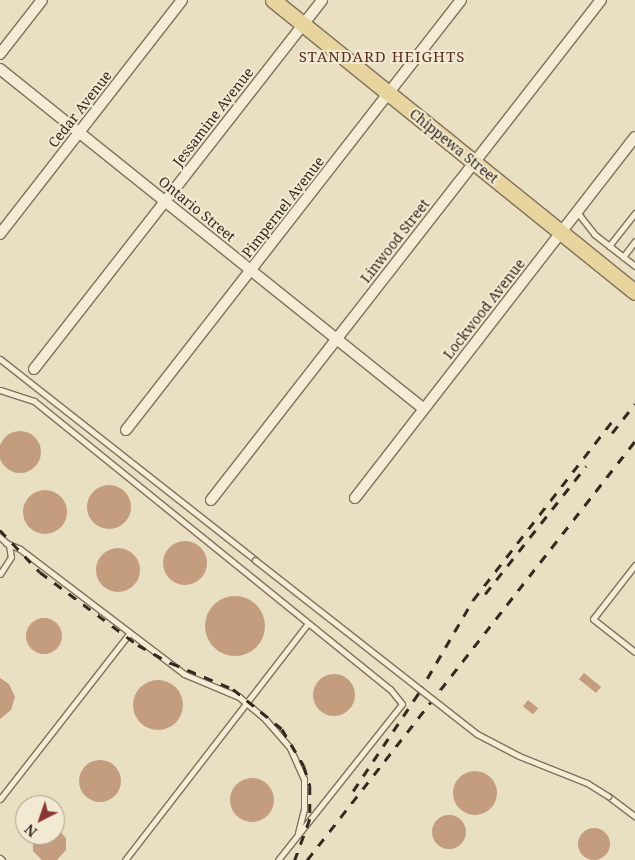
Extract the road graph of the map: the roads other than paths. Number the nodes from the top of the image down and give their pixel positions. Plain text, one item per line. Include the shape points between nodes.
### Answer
1 (42, 0) edge
2 (182, 0) edge
3 (273, 0) edge
4 (322, 0) edge
5 (461, 0) edge
6 (601, 0) edge
7 (302, 24) junction
8 (0, 54) edge
9 (0, 68) edge
10 (388, 93) junction
11 (80, 132) junction
12 (635, 137) edge
13 (474, 162) junction
14 (165, 201) junction
15 (577, 212) junction
16 (635, 213) edge
17 (560, 232) junction
18 (0, 234) edge
19 (635, 241) edge
20 (610, 246) junction
21 (623, 257) junction
22 (635, 266) edge
23 (251, 269) junction
24 (635, 292) edge
25 (337, 338) junction
26 (2, 360) edge
27 (0, 368) edge
28 (34, 369) dead end
29 (0, 390) edge
30 (424, 409) junction
31 (126, 430) dead end
32 (355, 498) dead end
33 (211, 500) dead end
34 (0, 536) edge
35 (6, 543) junction
36 (635, 565) edge
37 (0, 574) edge
38 (308, 623) junction
39 (129, 634) junction
40 (635, 652) edge
41 (247, 703) junction
42 (0, 799) edge
43 (635, 816) edge
44 (297, 836) junction
45 (125, 860) edge
46 (278, 860) edge

1 - 8 street
2 - 11 street, Cedar Avenue
3 - 7 main road, Chippewa Street
4 - 7 street, Jessamine Avenue
5 - 10 street, Pimpernel Avenue
6 - 13 street, Linwood Street
7 - 10 main road, Chippewa Street
7 - 14 street, Jessamine Avenue
9 - 11 street, Ontario Street
10 - 13 main road, Chippewa Street
10 - 23 street, Pimpernel Avenue
11 - 14 street, Ontario Street
11 - 18 street, Cedar Avenue
12 - 15 street, Lockwood Avenue
13 - 17 main road, Chippewa Street
13 - 25 street, Linwood Street
14 - 23 street, Ontario Street
14 - 28 street, Jessamine Avenue
15 - 17 street, Lockwood Avenue
15 - 20 lane via 594,234
16 - 20 lane
17 - 24 main road, Chippewa Street
17 - 30 street, Lockwood Avenue
19 - 21 lane
20 - 21 lane
21 - 22 lane
23 - 25 street, Ontario Street
23 - 31 street, Pimpernel Avenue
25 - 30 street, Ontario Street
25 - 33 street, Linwood Street
26 - 27 lane
26 - 43 lane, bridge via 477,734 519,756 586,783
29 - 38 lane via 34,401
30 - 32 street, Lockwood Avenue
34 - 35 lane
35 - 37 lane via 11,557
35 - 39 lane via 20,549
36 - 40 lane via 593,619
38 - 41 lane
38 - 44 lane via 390,689 402,704
39 - 41 lane via 184,674 222,688
39 - 42 lane
41 - 44 lane via 290,748 304,779 304,809
41 - 45 lane
44 - 46 lane

